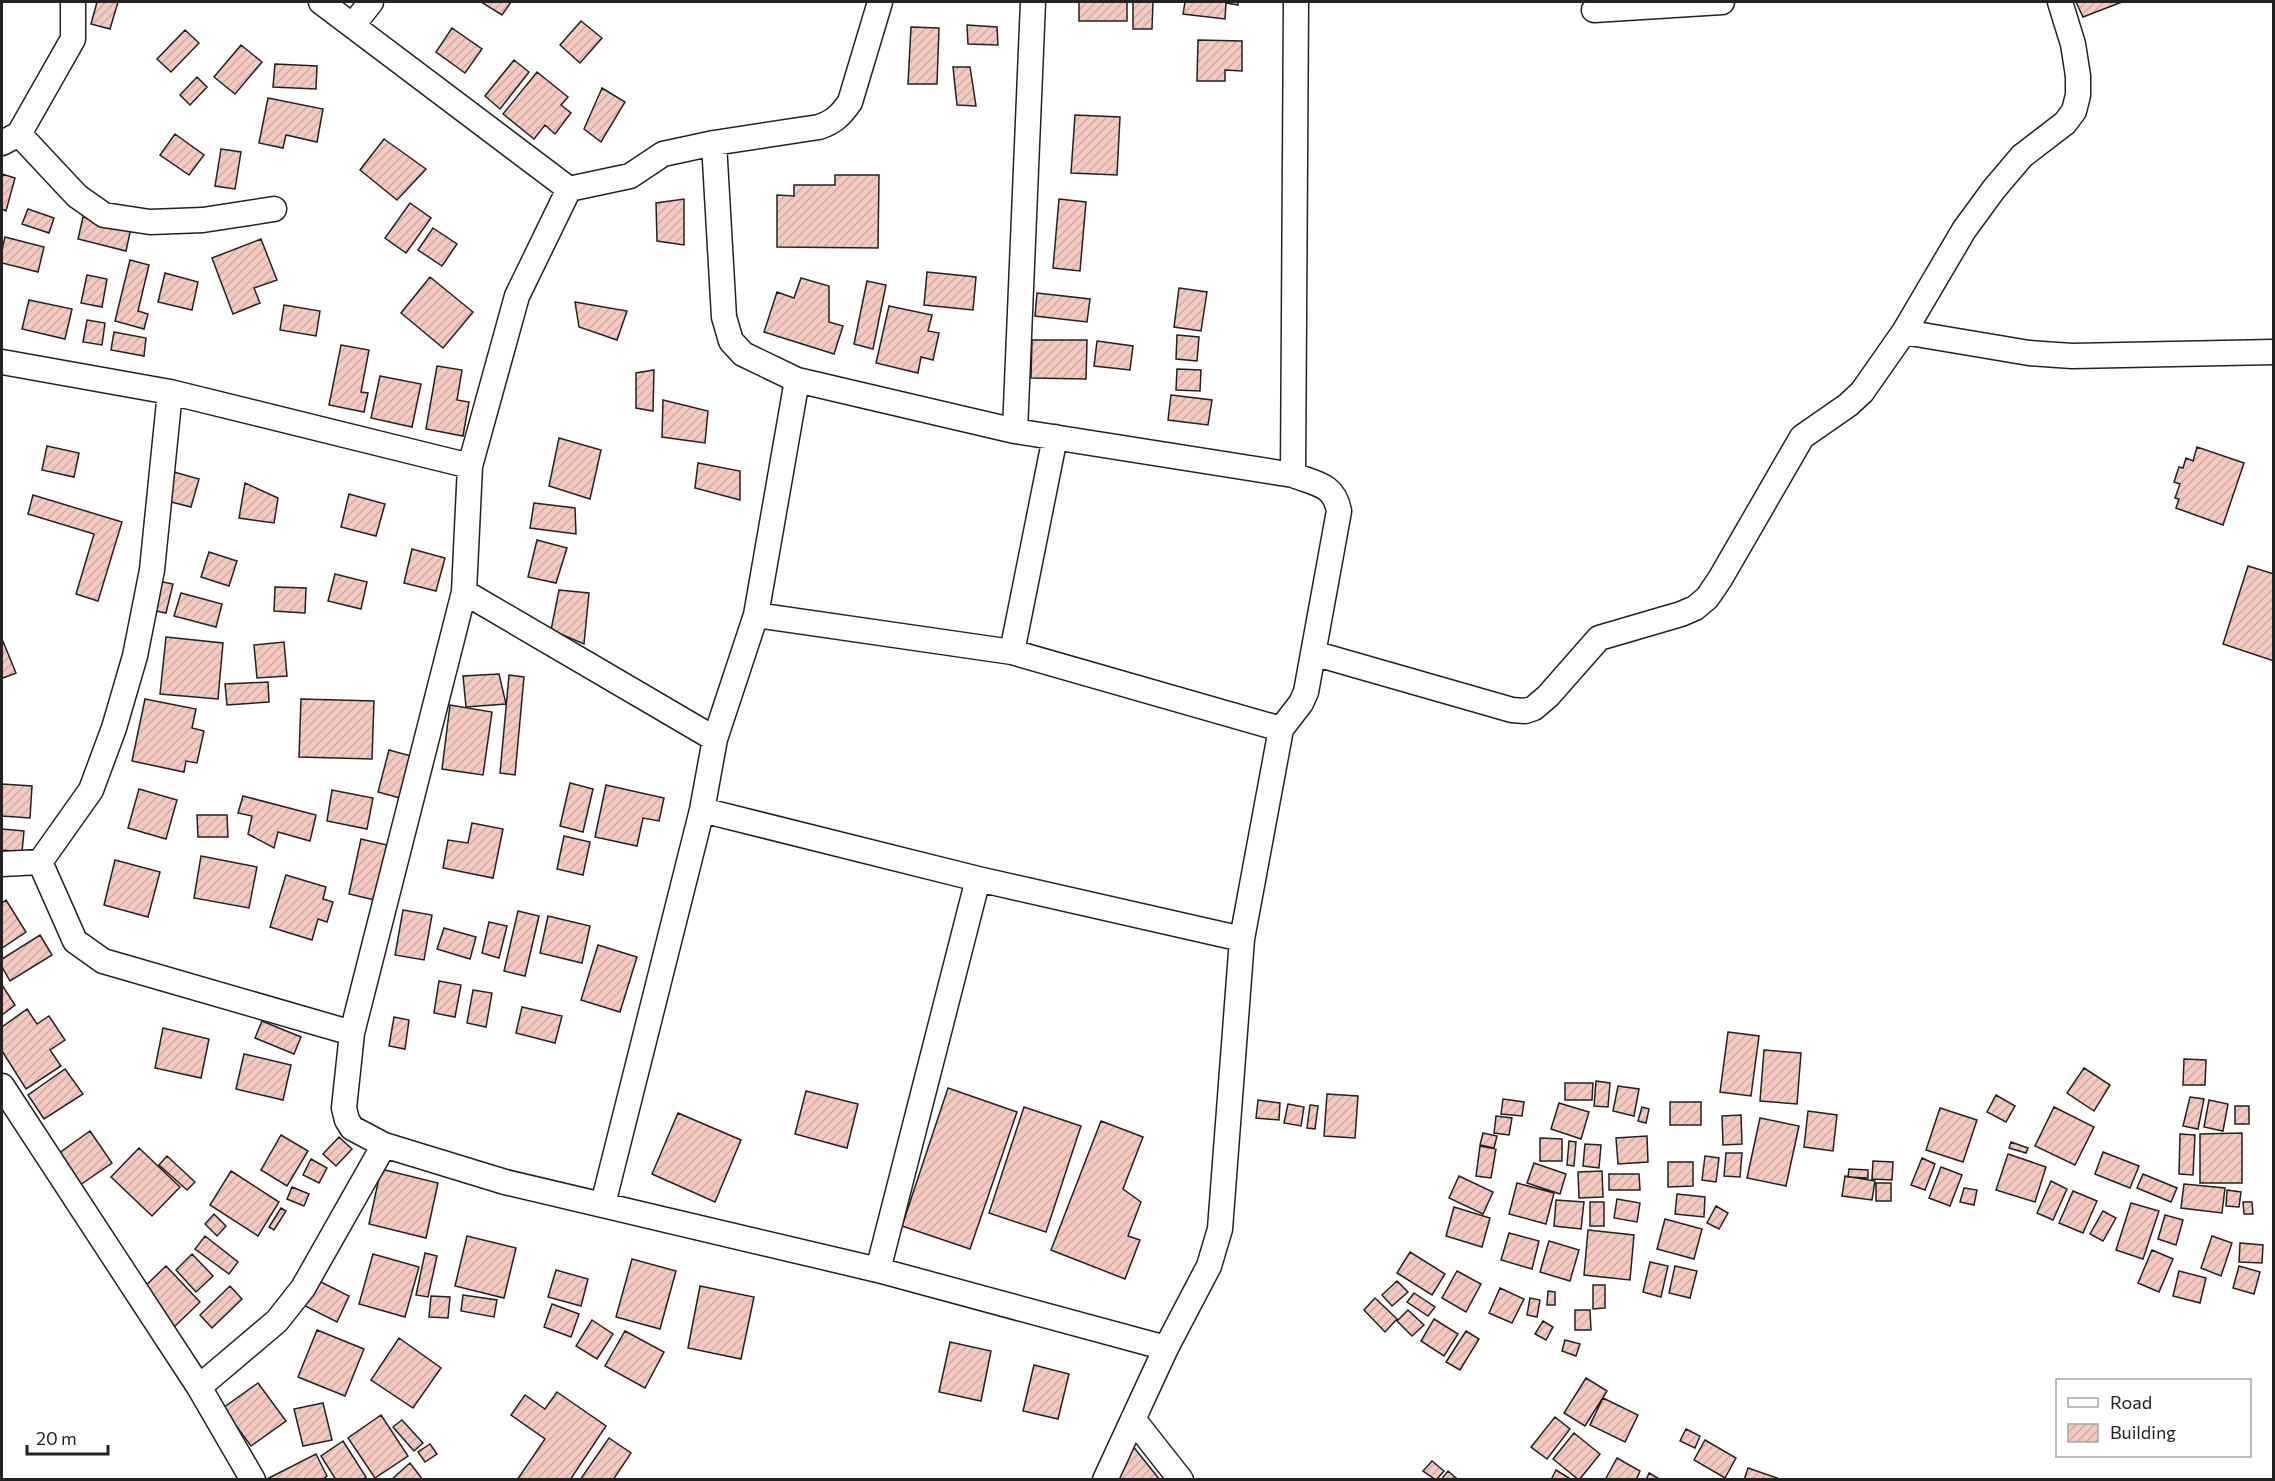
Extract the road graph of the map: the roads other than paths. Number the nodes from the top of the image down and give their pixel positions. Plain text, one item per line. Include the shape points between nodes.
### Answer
1 (73, 2) edge
2 (321, 2) edge
3 (371, 2) edge
4 (880, 2) edge
5 (1033, 2) edge
6 (1296, 2) edge
7 (1722, 2) edge
8 (2060, 2) edge
9 (1594, 10) dead end
10 (353, 25) junction
11 (10, 139) edge
12 (714, 143) junction
13 (569, 189) junction
14 (274, 208) dead end
15 (1904, 332) junction
16 (2274, 352) edge
17 (2, 362) edge
18 (797, 380) junction
19 (170, 392) junction
20 (1015, 431) junction
21 (1055, 437) junction
22 (470, 466) junction
23 (1293, 475) junction
24 (464, 592) junction
25 (756, 615) junction
26 (1012, 652) junction
27 (1313, 653) junction
28 (1281, 729) junction
29 (715, 739) junction
30 (702, 810) junction
31 (40, 862) junction
32 (2, 864) edge
33 (978, 879) junction
34 (1242, 939) junction
35 (352, 1033) junction
36 (2, 1086) edge
37 (384, 1145) junction
38 (603, 1204) junction
39 (878, 1270) junction
40 (1166, 1348) junction
41 (199, 1387) junction
42 (1133, 1419) junction
43 (253, 1479) edge
44 (1105, 1479) edge
45 (1181, 1479) edge

1 - 11 street via 73,39
2 - 10 street
3 - 10 street
4 - 12 street via 853,91 841,115 819,127
5 - 20 street
6 - 23 street
7 - 9 street
8 - 15 street via 2078,76 2074,111 2066,123 2022,156 1994,189 1964,230
10 - 13 street
11 - 14 street via 104,215 150,222 203,220
12 - 13 street via 663,154 630,176
12 - 18 street via 724,317 731,340 743,354
13 - 22 street via 517,296
15 - 16 street via 2029,353 2072,356
15 - 27 street via 1862,392 1802,437 1707,598 1681,614 1599,638 1534,708 1512,710
17 - 19 street
18 - 20 street
18 - 25 street
19 - 22 street
19 - 31 street via 152,570 135,656 91,790
20 - 21 street
21 - 23 street
21 - 26 street
22 - 24 street
23 - 27 street via 1328,488 1339,511
24 - 29 street
24 - 35 street
25 - 26 street
25 - 29 street
26 - 28 street
27 - 28 street via 1306,692
28 - 34 street
29 - 30 street
30 - 33 street
30 - 38 street
31 - 32 street
31 - 35 street via 75,941 103,961
33 - 34 street
33 - 39 street
34 - 40 street via 1220,1229 1209,1266
35 - 37 street via 346,1120 352,1128
36 - 41 street
37 - 38 street via 505,1182
37 - 41 street via 303,1288 277,1321
38 - 39 street
39 - 40 street
40 - 42 street
41 - 43 street
42 - 44 street
42 - 45 street

